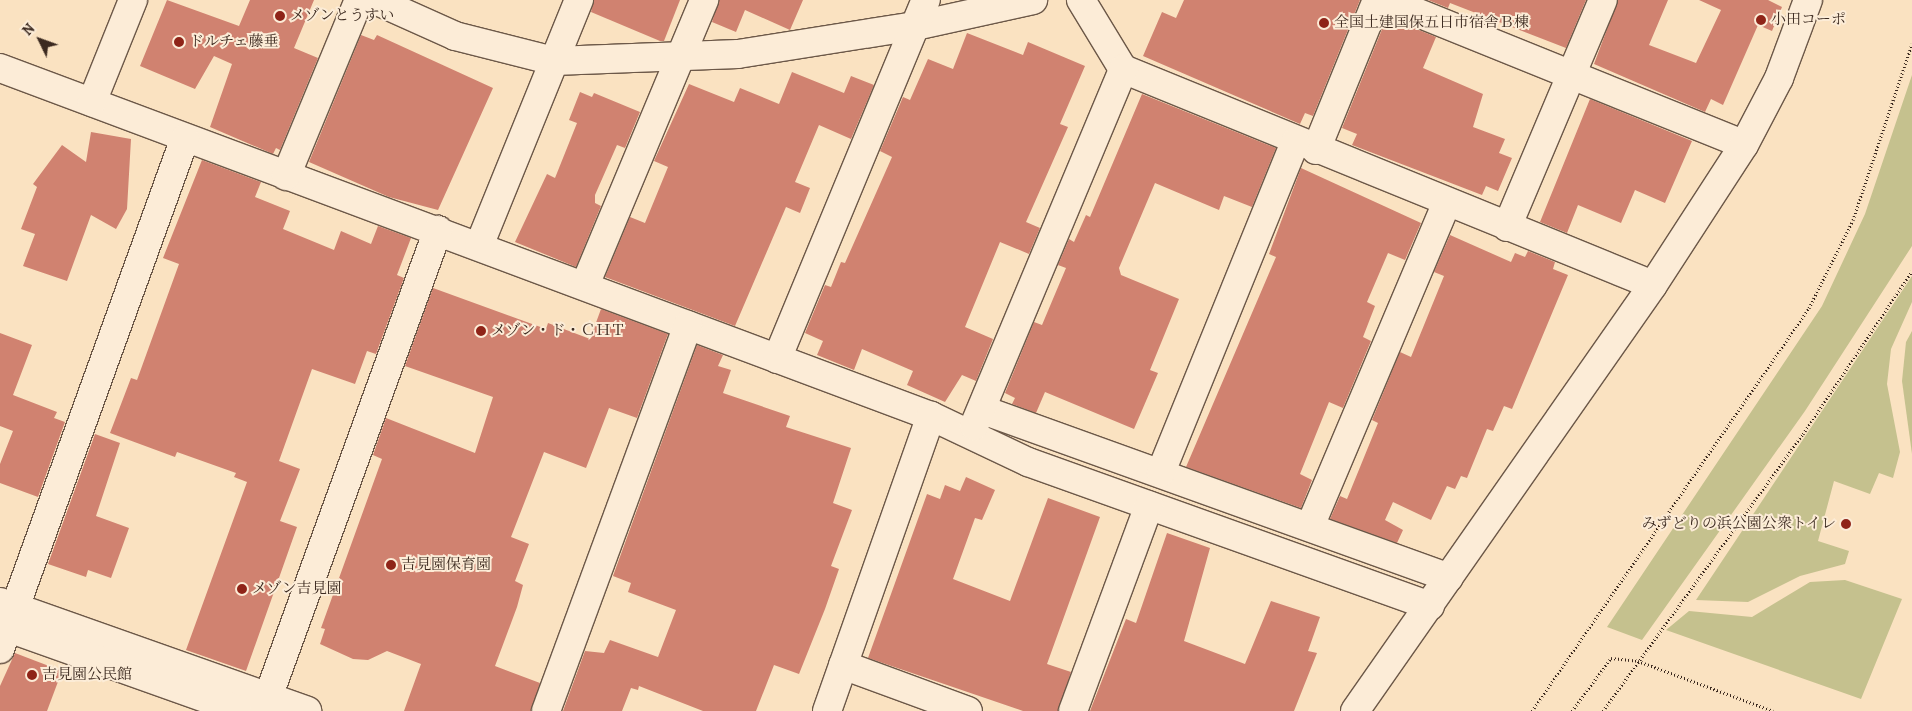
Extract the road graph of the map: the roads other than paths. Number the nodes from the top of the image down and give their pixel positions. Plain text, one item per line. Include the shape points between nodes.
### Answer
1 (134, 0) edge
2 (359, 0) edge
3 (375, 0) edge
4 (580, 0) edge
5 (704, 0) edge
6 (926, 0) edge
7 (1033, 0) edge
8 (1080, 0) edge
9 (1377, 0) edge
10 (1386, 0) edge
11 (1603, 0) edge
12 (1808, 0) edge
13 (915, 26) junction
14 (681, 58) junction
15 (554, 61) junction
16 (0, 68) edge
17 (1123, 69) junction
18 (1572, 73) junction
19 (92, 102) junction
20 (185, 138) junction
21 (1744, 145) junction
22 (1306, 146) junction
23 (286, 176) junction
24 (1446, 204) junction
25 (1507, 228) junction
26 (438, 230) junction
27 (479, 246) junction
28 (585, 285) junction
29 (1653, 285) junction
30 (688, 325) junction
31 (777, 359) junction
32 (983, 410) junction
33 (931, 416) junction
34 (969, 434) junction
35 (1161, 472) junction
36 (1149, 506) junction
37 (1311, 524) junction
38 (1448, 578) junction
39 (1430, 606) junction
40 (5, 623) edge
41 (843, 665) junction
42 (266, 704) edge
43 (241, 711) edge
44 (307, 711) edge
45 (546, 711) edge
46 (827, 711) edge
47 (968, 711) edge
48 (1073, 711) edge
49 (1355, 711) edge

1 - 19 street
2 - 23 street
3 - 15 street via 455,36
4 - 15 street
5 - 14 street
6 - 13 street
7 - 13 street
8 - 17 street
9 - 22 street
10 - 18 street
11 - 18 street
12 - 21 street via 1779,78
13 - 14 street via 738,54
13 - 31 street
14 - 15 street
14 - 28 street
15 - 27 street
16 - 19 street
17 - 22 street
17 - 32 street
18 - 21 street
18 - 25 street
19 - 20 street
20 - 23 street
20 - 40 street
21 - 29 street
22 - 24 street
22 - 35 street
23 - 26 street
24 - 25 street
24 - 37 street
25 - 29 street
26 - 27 street
26 - 42 street
27 - 28 street
28 - 30 street
29 - 38 street
30 - 31 street
30 - 45 street
31 - 33 street
32 - 34 street
32 - 35 street
33 - 34 street
33 - 41 street
34 - 36 street via 1028,462
35 - 37 street
36 - 39 street
36 - 48 street
37 - 38 street
38 - 39 street
39 - 49 street
40 - 42 street
40 - 43 street
41 - 46 street
41 - 47 street
42 - 44 street

